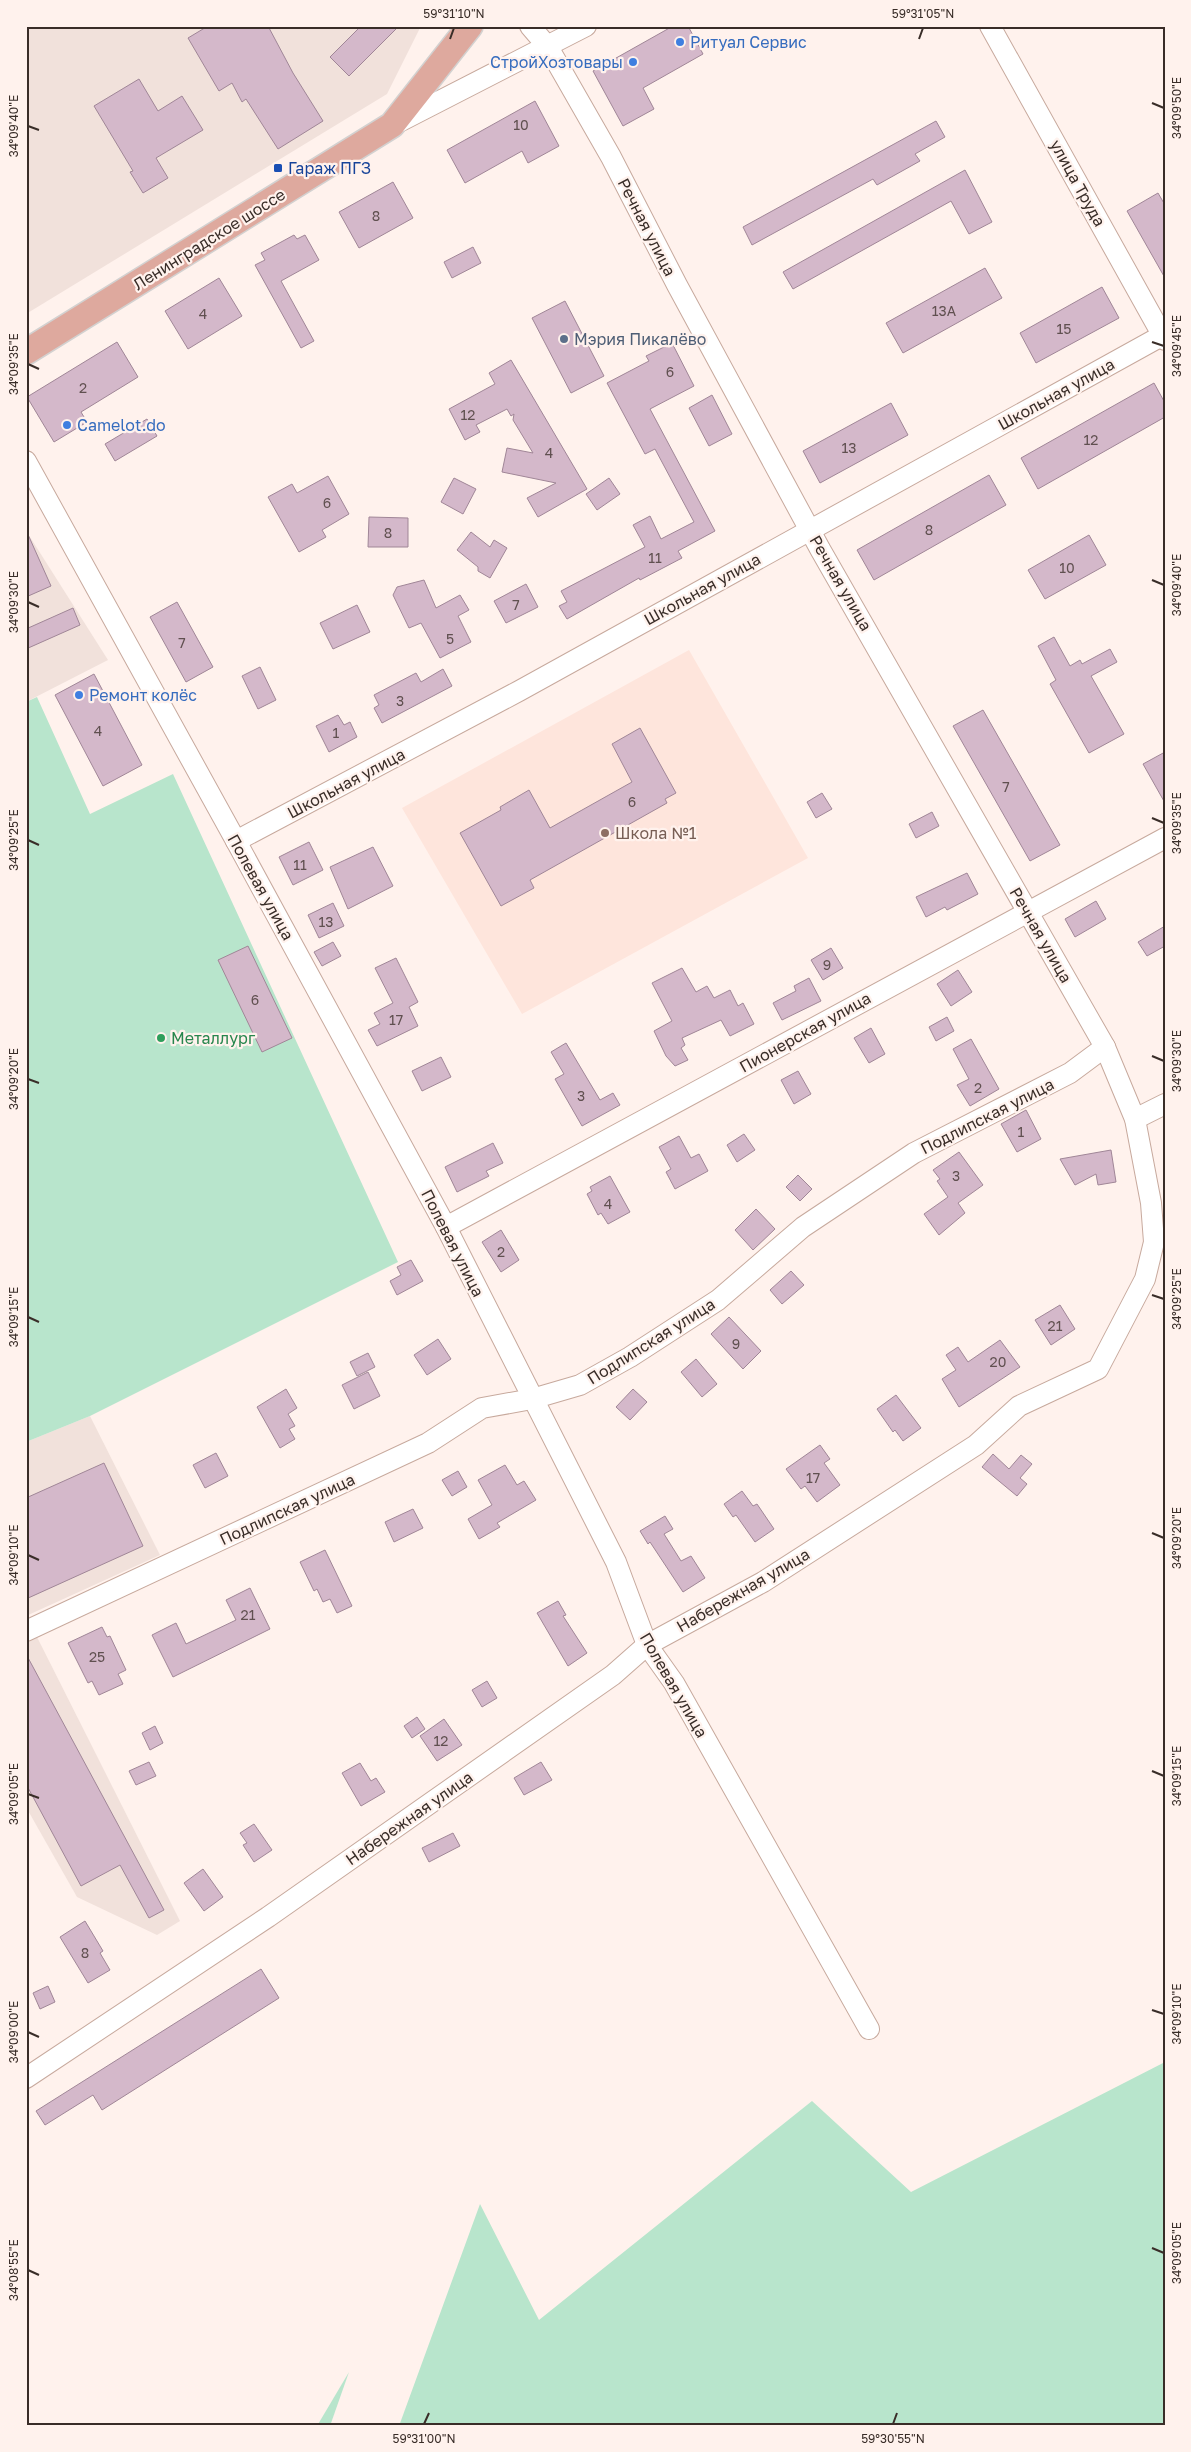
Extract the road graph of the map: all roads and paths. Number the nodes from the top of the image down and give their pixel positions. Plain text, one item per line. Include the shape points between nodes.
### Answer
1 (470, 26) edge
2 (530, 26) edge
3 (586, 26) edge
4 (990, 26) edge
5 (548, 47) junction
6 (392, 126) junction
7 (1164, 337) edge
8 (26, 352) edge
9 (26, 461) edge
10 (809, 529) junction
11 (1165, 838) edge
12 (236, 841) junction
13 (1027, 911) junction
14 (1105, 1047) junction
15 (1165, 1104) edge
16 (1135, 1118) junction
17 (446, 1227) junction
18 (532, 1399) junction
19 (26, 1631) edge
20 (647, 1646) junction
21 (870, 2029) dead end
22 (26, 2078) edge

1 - 6 main road
2 - 5 street, Речная улица
3 - 5 street
4 - 7 street, улица Труда
5 - 6 street
5 - 10 street, Речная улица via 611,157
6 - 8 main road, Ленинградское шоссе
7 - 10 street, Школьная улица
9 - 12 street, Полевая улица
10 - 12 street, Школьная улица via 519,691
10 - 13 street, Речная улица
11 - 13 street, Пионерская улица
12 - 17 street, Полевая улица
13 - 14 street, Речная улица
13 - 17 street, Пионерская улица
14 - 16 street, Речная улица
14 - 18 street, Подлипская улица via 1070,1073 914,1154 803,1227 718,1300 630,1357 580,1385
15 - 16 street
16 - 20 street, Набережная улица via 1151,1203 1154,1242 1145,1279 1098,1369 1019,1406 976,1445 772,1577
17 - 18 street, Полевая улица
18 - 19 street, Подлипская улица via 482,1408 428,1443
18 - 20 street, Полевая улица via 616,1562
20 - 21 street, Полевая улица via 674,1683
20 - 22 street, Набережная улица via 613,1675 268,1917

